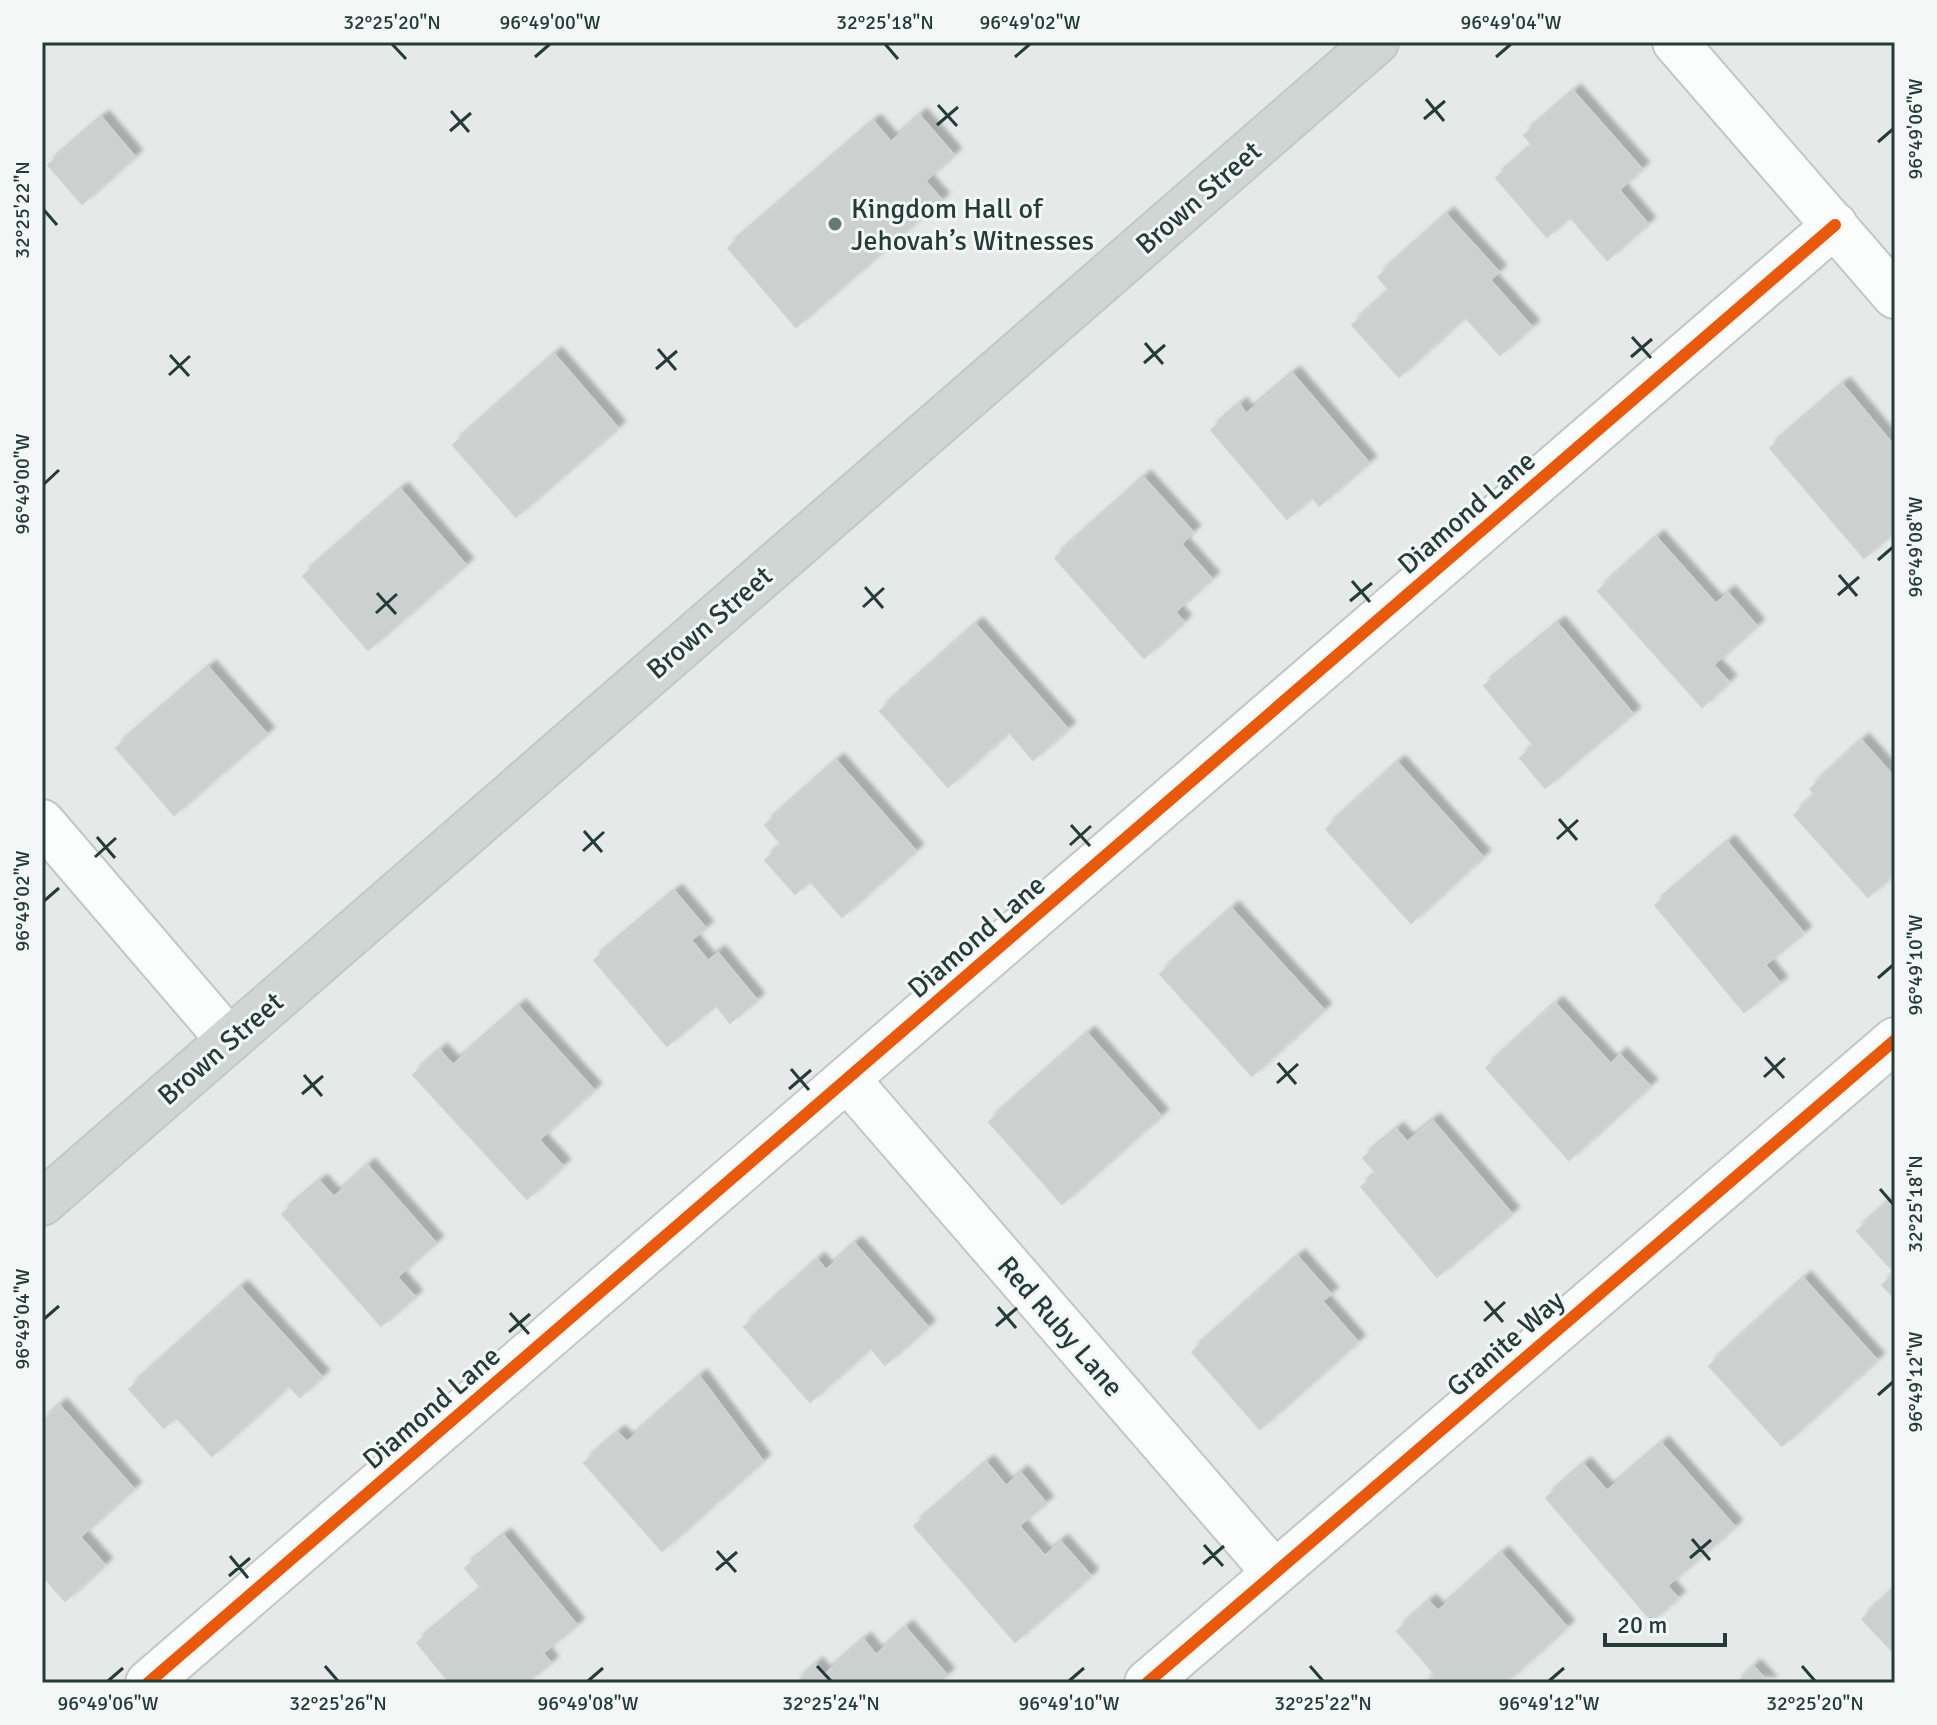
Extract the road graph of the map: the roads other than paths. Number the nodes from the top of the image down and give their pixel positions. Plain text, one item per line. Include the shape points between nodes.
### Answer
1 (1376, 42) edge
2 (1675, 42) edge
3 (1835, 225) junction
4 (1895, 296) edge
5 (42, 822) edge
6 (229, 1040) junction
7 (1895, 1040) edge
8 (847, 1079) junction
9 (42, 1203) edge
10 (1275, 1573) junction
11 (148, 1683) edge
12 (1147, 1683) edge

1 - 6 main road, Brown Street
2 - 3 street
3 - 4 street
3 - 8 street, Diamond Lane
5 - 6 street
6 - 9 main road, Brown Street
7 - 10 street, Granite Way
8 - 10 street, Red Ruby Lane
8 - 11 street, Diamond Lane
10 - 12 street, Granite Way

